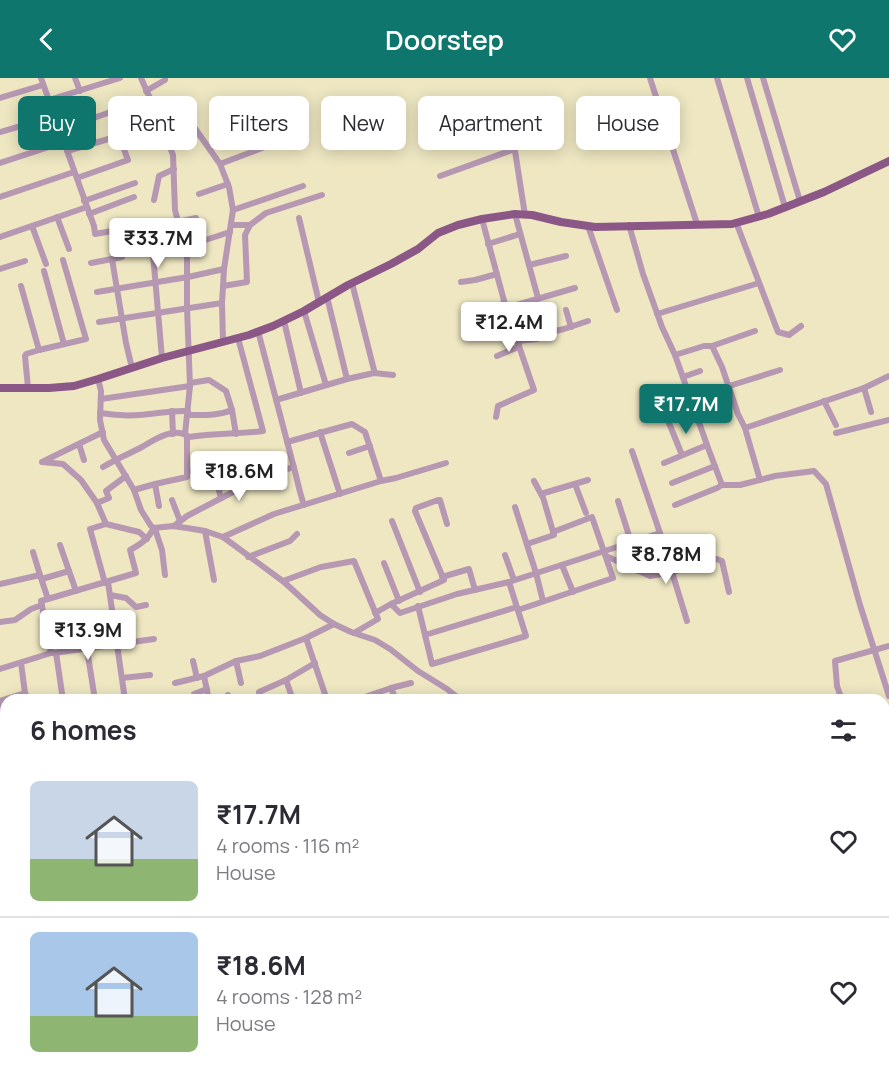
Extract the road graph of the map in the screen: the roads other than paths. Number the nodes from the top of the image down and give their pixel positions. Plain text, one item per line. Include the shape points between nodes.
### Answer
1 (75, 78) edge
2 (120, 78) edge
3 (141, 78) edge
4 (165, 78) edge
5 (650, 78) edge
6 (717, 78) edge
7 (761, 78) edge
8 (748, 79) edge
9 (42, 81) edge
10 (80, 91) junction
11 (146, 91) junction
12 (48, 96) edge
13 (63, 96) edge
14 (148, 96) edge
15 (0, 98) edge
16 (18, 127) edge
17 (197, 131) edge
18 (0, 132) edge
19 (41, 150) edge
20 (171, 150) edge
21 (258, 150) edge
22 (67, 151) joint
23 (889, 161) edge
24 (0, 164) edge
25 (220, 164) junction
26 (174, 169) junction
27 (76, 175) junction
28 (440, 176) dead end
29 (135, 183) dead end
30 (228, 184) junction
31 (303, 186) dead end
32 (105, 194) junction
33 (200, 194) dead end
34 (322, 195) dead end
35 (0, 197) edge
36 (134, 197) dead end
37 (154, 200) dead end
38 (800, 201) junction
39 (110, 206) junction
40 (87, 207) junction
41 (785, 207) junction
42 (175, 210) junction
43 (233, 210) junction
44 (167, 212) dead end
45 (515, 214) junction
46 (525, 215) junction
47 (57, 217) junction
48 (759, 217) junction
49 (196, 218) dead end
50 (299, 218) dead end
51 (482, 219) junction
52 (736, 222) junction
53 (126, 224) dead end
54 (697, 224) junction
55 (250, 225) junction
56 (629, 225) junction
57 (32, 226) junction
58 (588, 226) junction
59 (231, 229) junction
60 (520, 234) junction
61 (0, 237) edge
62 (488, 244) junction
63 (141, 245) dead end
64 (69, 249) dead end
65 (566, 256) dead end
66 (122, 257) dead end
67 (112, 259) junction
68 (63, 260) dead end
69 (25, 261) dead end
70 (91, 263) dead end
71 (46, 264) dead end
72 (529, 265) junction
73 (224, 269) junction
74 (0, 270) edge
75 (44, 271) dead end
76 (497, 274) junction
77 (188, 277) junction
78 (155, 281) junction
79 (461, 282) dead end
80 (352, 283) junction
81 (759, 283) junction
82 (21, 286) dead end
83 (223, 286) junction
84 (575, 288) dead end
85 (117, 289) junction
86 (97, 292) dead end
87 (327, 297) junction
88 (538, 298) junction
89 (319, 302) junction
90 (222, 303) junction
91 (506, 306) junction
92 (187, 308) junction
93 (566, 310) dead end
94 (617, 310) dead end
95 (304, 311) junction
96 (158, 313) junction
97 (472, 314) dead end
98 (657, 314) junction
99 (122, 319) junction
100 (530, 319) dead end
101 (284, 321) junction
102 (588, 321) dead end
103 (99, 322) dead end
104 (801, 326) dead end
105 (571, 327) junction
106 (258, 331) junction
107 (755, 331) dead end
108 (545, 336) junction
109 (238, 338) junction
110 (223, 342) junction
111 (518, 343) junction
112 (64, 344) junction
113 (712, 346) junction
114 (39, 350) junction
115 (189, 351) junction
116 (675, 355) junction
117 (497, 356) dead end
118 (162, 358) junction
119 (132, 368) junction
120 (780, 370) dead end
121 (700, 371) dead end
122 (374, 374) junction
123 (393, 375) dead end
124 (889, 376) edge
125 (682, 377) junction
126 (347, 379) junction
127 (98, 380) junction
128 (190, 384) junction
129 (326, 385) junction
130 (729, 386) junction
131 (0, 388) edge
132 (28, 388) junction
133 (864, 388) junction
134 (301, 393) junction
135 (101, 399) junction
136 (276, 400) junction
137 (824, 401) junction
138 (232, 410) junction
139 (172, 411) junction
140 (871, 412) dead end
141 (100, 413) junction
142 (187, 413) junction
143 (496, 417) dead end
144 (889, 420) edge
145 (669, 423) dead end
146 (836, 425) dead end
147 (745, 428) junction
148 (103, 432) junction
149 (320, 432) junction
150 (836, 433) dead end
151 (173, 434) junction
152 (236, 434) junction
153 (186, 435) junction
154 (287, 442) junction
155 (79, 444) junction
156 (707, 445) junction
157 (370, 446) junction
158 (632, 451) dead end
159 (349, 453) dead end
160 (682, 456) junction
161 (116, 459) junction
162 (84, 460) dead end
163 (664, 463) dead end
164 (446, 464) dead end
165 (715, 466) junction
166 (103, 467) dead end
167 (294, 467) junction
168 (187, 472) junction
169 (126, 476) junction
170 (588, 480) dead end
171 (760, 480) junction
172 (381, 481) junction
173 (534, 481) dead end
174 (672, 483) dead end
175 (155, 484) junction
176 (575, 484) junction
177 (722, 485) junction
178 (134, 490) junction
179 (340, 494) junction
180 (542, 496) junction
181 (221, 498) junction
182 (172, 500) dead end
183 (618, 501) dead end
184 (97, 503) junction
185 (304, 505) junction
186 (675, 505) dead end
187 (159, 506) dead end
188 (515, 507) dead end
189 (586, 513) dead end
190 (180, 521) junction
191 (392, 521) dead end
192 (106, 524) junction
193 (447, 524) dead end
194 (174, 526) junction
195 (154, 528) junction
196 (205, 531) junction
197 (553, 532) junction
198 (660, 533) junction
199 (297, 534) dead end
200 (223, 537) junction
201 (147, 539) junction
202 (632, 542) junction
203 (528, 544) junction
204 (60, 545) dead end
205 (33, 552) dead end
206 (605, 554) junction
207 (506, 555) dead end
208 (248, 557) junction
209 (384, 563) dead end
210 (562, 565) junction
211 (69, 571) junction
212 (638, 571) junction
213 (672, 572) junction
214 (536, 573) junction
215 (165, 575) dead end
216 (41, 577) junction
217 (442, 577) junction
218 (214, 580) dead end
219 (283, 581) junction
220 (511, 581) junction
221 (106, 582) junction
222 (0, 584) edge
223 (476, 590) junction
224 (76, 591) junction
225 (420, 592) junction
226 (573, 592) junction
227 (729, 592) dead end
228 (110, 595) junction
229 (48, 599) junction
230 (399, 601) junction
231 (543, 601) junction
232 (391, 604) junction
233 (42, 605) junction
234 (146, 605) dead end
235 (418, 606) junction
236 (518, 609) junction
237 (375, 613) junction
238 (81, 618) dead end
239 (687, 621) dead end
240 (0, 622) edge
241 (334, 624) junction
242 (354, 633) junction
243 (425, 635) junction
244 (306, 638) junction
245 (154, 639) dead end
246 (117, 645) junction
247 (889, 646) edge
248 (87, 650) junction
249 (875, 650) junction
250 (53, 653) junction
251 (193, 661) dead end
252 (236, 661) junction
253 (21, 663) junction
254 (315, 663) junction
255 (432, 664) junction
256 (0, 669) edge
257 (150, 675) dead end
258 (424, 675) junction
259 (200, 677) junction
260 (122, 678) junction
261 (286, 680) junction
262 (175, 683) dead end
263 (241, 683) dead end
264 (411, 683) dead end
265 (391, 688) junction
266 (207, 689) junction
267 (25, 693) joint
268 (22, 694) edge
269 (62, 694) edge
270 (94, 694) edge
271 (125, 694) edge
272 (194, 694) edge
273 (208, 694) edge
274 (259, 694) edge
275 (291, 694) edge
276 (325, 694) edge
277 (376, 694) edge
278 (394, 694) edge
279 (453, 694) edge
280 (840, 694) edge
281 (888, 694) edge

1 - 10 street
2 - 10 street
3 - 11 street
4 - 11 street
5 - 54 street
6 - 48 street
7 - 8 street
7 - 38 street
8 - 41 street
9 - 12 street
9 - 15 street
10 - 13 street
11 - 14 street
16 - 18 street
17 - 25 street
19 - 24 street
20 - 26 street
21 - 25 street
22 - 27 street
22 - 27 street via 119,136 128,160
23 - 38 main road
25 - 30 street
26 - 37 street via 159,176
26 - 42 street
27 - 35 street
27 - 40 street
28 - 46 street via 515,151
29 - 32 street
30 - 33 street
30 - 43 street
31 - 43 street
32 - 39 street
32 - 40 street
34 - 55 street via 266,213
36 - 39 street
38 - 41 main road
39 - 40 street
40 - 47 street
40 - 53 street via 95,234 118,230
41 - 48 main road
42 - 44 street
42 - 49 street via 179,225
43 - 59 street
45 - 46 main road
45 - 51 main road
45 - 60 street
46 - 58 main road
47 - 57 street
47 - 64 street
48 - 52 main road
50 - 89 street
51 - 62 street
51 - 80 main road via 438,233 418,249
52 - 54 main road
52 - 81 street
54 - 56 main road
55 - 59 street
55 - 83 street via 245,235 247,282
56 - 58 main road
56 - 98 street
57 - 61 street
57 - 71 street
58 - 94 street
59 - 73 street
59 - 77 street via 187,246
60 - 62 street
60 - 72 street
62 - 76 street
63 - 78 street via 153,254
65 - 72 street
66 - 67 street
67 - 70 street
67 - 85 street
68 - 112 street via 86,339
69 - 74 street
72 - 88 street
73 - 77 street
73 - 83 street
75 - 112 street
76 - 79 street
76 - 91 street
77 - 78 street
77 - 92 street
78 - 85 street
78 - 96 street
80 - 87 main road
80 - 122 street
81 - 98 street
81 - 104 street via 778,332 789,334
82 - 114 street
83 - 90 street
84 - 88 street
85 - 86 street
85 - 99 street
87 - 89 main road
87 - 126 street
88 - 91 street
89 - 95 main road
90 - 92 street
90 - 110 street
91 - 97 street
91 - 111 street
92 - 96 street
92 - 115 street
93 - 105 street
95 - 101 main road
95 - 129 street
96 - 99 street
96 - 118 street
98 - 116 street
99 - 103 street
99 - 119 street
100 - 108 street via 536,317 541,321
101 - 106 main road
101 - 134 street
102 - 105 street
105 - 108 street
106 - 109 main road
106 - 136 street
107 - 113 street
108 - 111 street
109 - 110 main road
109 - 152 street via 263,431
110 - 115 main road
111 - 117 street via 516,348
111 - 143 street via 534,390 498,405
112 - 114 street
113 - 116 street
113 - 130 street
114 - 132 street via 25,356
115 - 118 main road
115 - 128 street
116 - 125 street
118 - 119 main road
119 - 127 main road
120 - 130 street
121 - 125 street
122 - 123 street
122 - 126 street
124 - 133 street
125 - 156 street
126 - 129 street
127 - 132 main road via 74,386
127 - 135 street
128 - 135 street
128 - 138 street via 209,380 226,391
128 - 142 street
129 - 134 street
130 - 147 street
131 - 132 main road
133 - 137 street
133 - 140 street
134 - 136 street
135 - 141 street
136 - 154 street
137 - 146 street
137 - 147 street
138 - 142 street via 212,415
138 - 152 street
139 - 141 street via 138,415
139 - 142 street
139 - 151 street
141 - 148 street
142 - 153 street
144 - 150 street
145 - 160 street
147 - 171 street
148 - 155 street
148 - 161 street via 104,441
149 - 154 street
149 - 157 street via 352,424 365,432
149 - 179 street
151 - 153 street
151 - 161 street via 163,435
152 - 153 street
153 - 168 street
154 - 167 street
155 - 162 street
155 - 184 street via 42,462 63,464 81,480
156 - 160 street
156 - 165 street
157 - 159 street
157 - 172 street
158 - 198 street
160 - 163 street
161 - 166 street
161 - 169 street
164 - 172 street
165 - 174 street
165 - 177 street
167 - 181 street via 235,479 233,492
167 - 185 street
168 - 175 street via 187,477
168 - 181 street via 195,469 214,473
169 - 178 street
169 - 184 street via 106,491 109,498
170 - 176 street
171 - 177 street
171 - 249 street via 814,471 826,484
172 - 179 street
173 - 180 street
175 - 178 street
175 - 187 street
176 - 180 street
176 - 189 street
177 - 186 street
178 - 195 street via 141,510
179 - 185 street
180 - 197 street
181 - 190 street
182 - 190 street
183 - 202 street
184 - 192 street
185 - 200 street
188 - 203 street
190 - 194 street
191 - 225 street
192 - 201 street via 139,532
192 - 221 street via 90,529
193 - 217 street via 440,500 415,511
194 - 195 street
194 - 196 street
195 - 201 street
195 - 215 street
196 - 200 street
196 - 218 street
197 - 203 street via 554,535
197 - 206 street via 592,517
198 - 202 street
198 - 213 street
199 - 208 street via 290,541
200 - 208 street
201 - 221 street via 130,550 136,573
202 - 206 street
202 - 212 street
203 - 214 street
204 - 211 street
205 - 216 street
206 - 210 street
206 - 212 street
206 - 226 street via 613,579
207 - 220 street
208 - 219 street
209 - 230 street
210 - 214 street
210 - 226 street
211 - 216 street
211 - 224 street
212 - 213 street via 650,576
213 - 227 street via 717,559 722,561
213 - 239 street
214 - 220 street
214 - 231 street
216 - 222 street
216 - 229 street
217 - 223 street via 469,569
217 - 225 street via 444,580
219 - 237 street via 321,567 354,561
219 - 241 street
220 - 223 street
220 - 236 street
221 - 224 street
221 - 228 street
223 - 235 street
224 - 229 street
225 - 230 street
226 - 231 street
228 - 234 street via 126,598 136,608
228 - 246 street
229 - 233 street via 41,601
230 - 232 street
231 - 236 street
232 - 235 street via 400,613
232 - 237 street
233 - 240 street via 15,620
233 - 250 street
235 - 243 street
236 - 243 street
236 - 255 street via 526,636
237 - 242 street via 378,619
238 - 248 street
241 - 242 street
241 - 244 street
242 - 258 street via 375,640
243 - 255 street
244 - 252 street
244 - 254 street
245 - 246 street
246 - 248 street
246 - 260 street
247 - 249 street
248 - 250 street
248 - 270 street
249 - 280 street via 835,661
249 - 281 street
250 - 253 street
250 - 269 street
251 - 259 street
252 - 259 street
252 - 263 street
253 - 256 street
253 - 267 street
254 - 261 street
254 - 276 street
255 - 258 street
257 - 260 street
258 - 279 street
259 - 262 street
259 - 266 street
260 - 271 street
261 - 274 street
261 - 275 street
264 - 265 street
265 - 277 street
265 - 278 street
266 - 272 street
266 - 273 street
267 - 268 street

